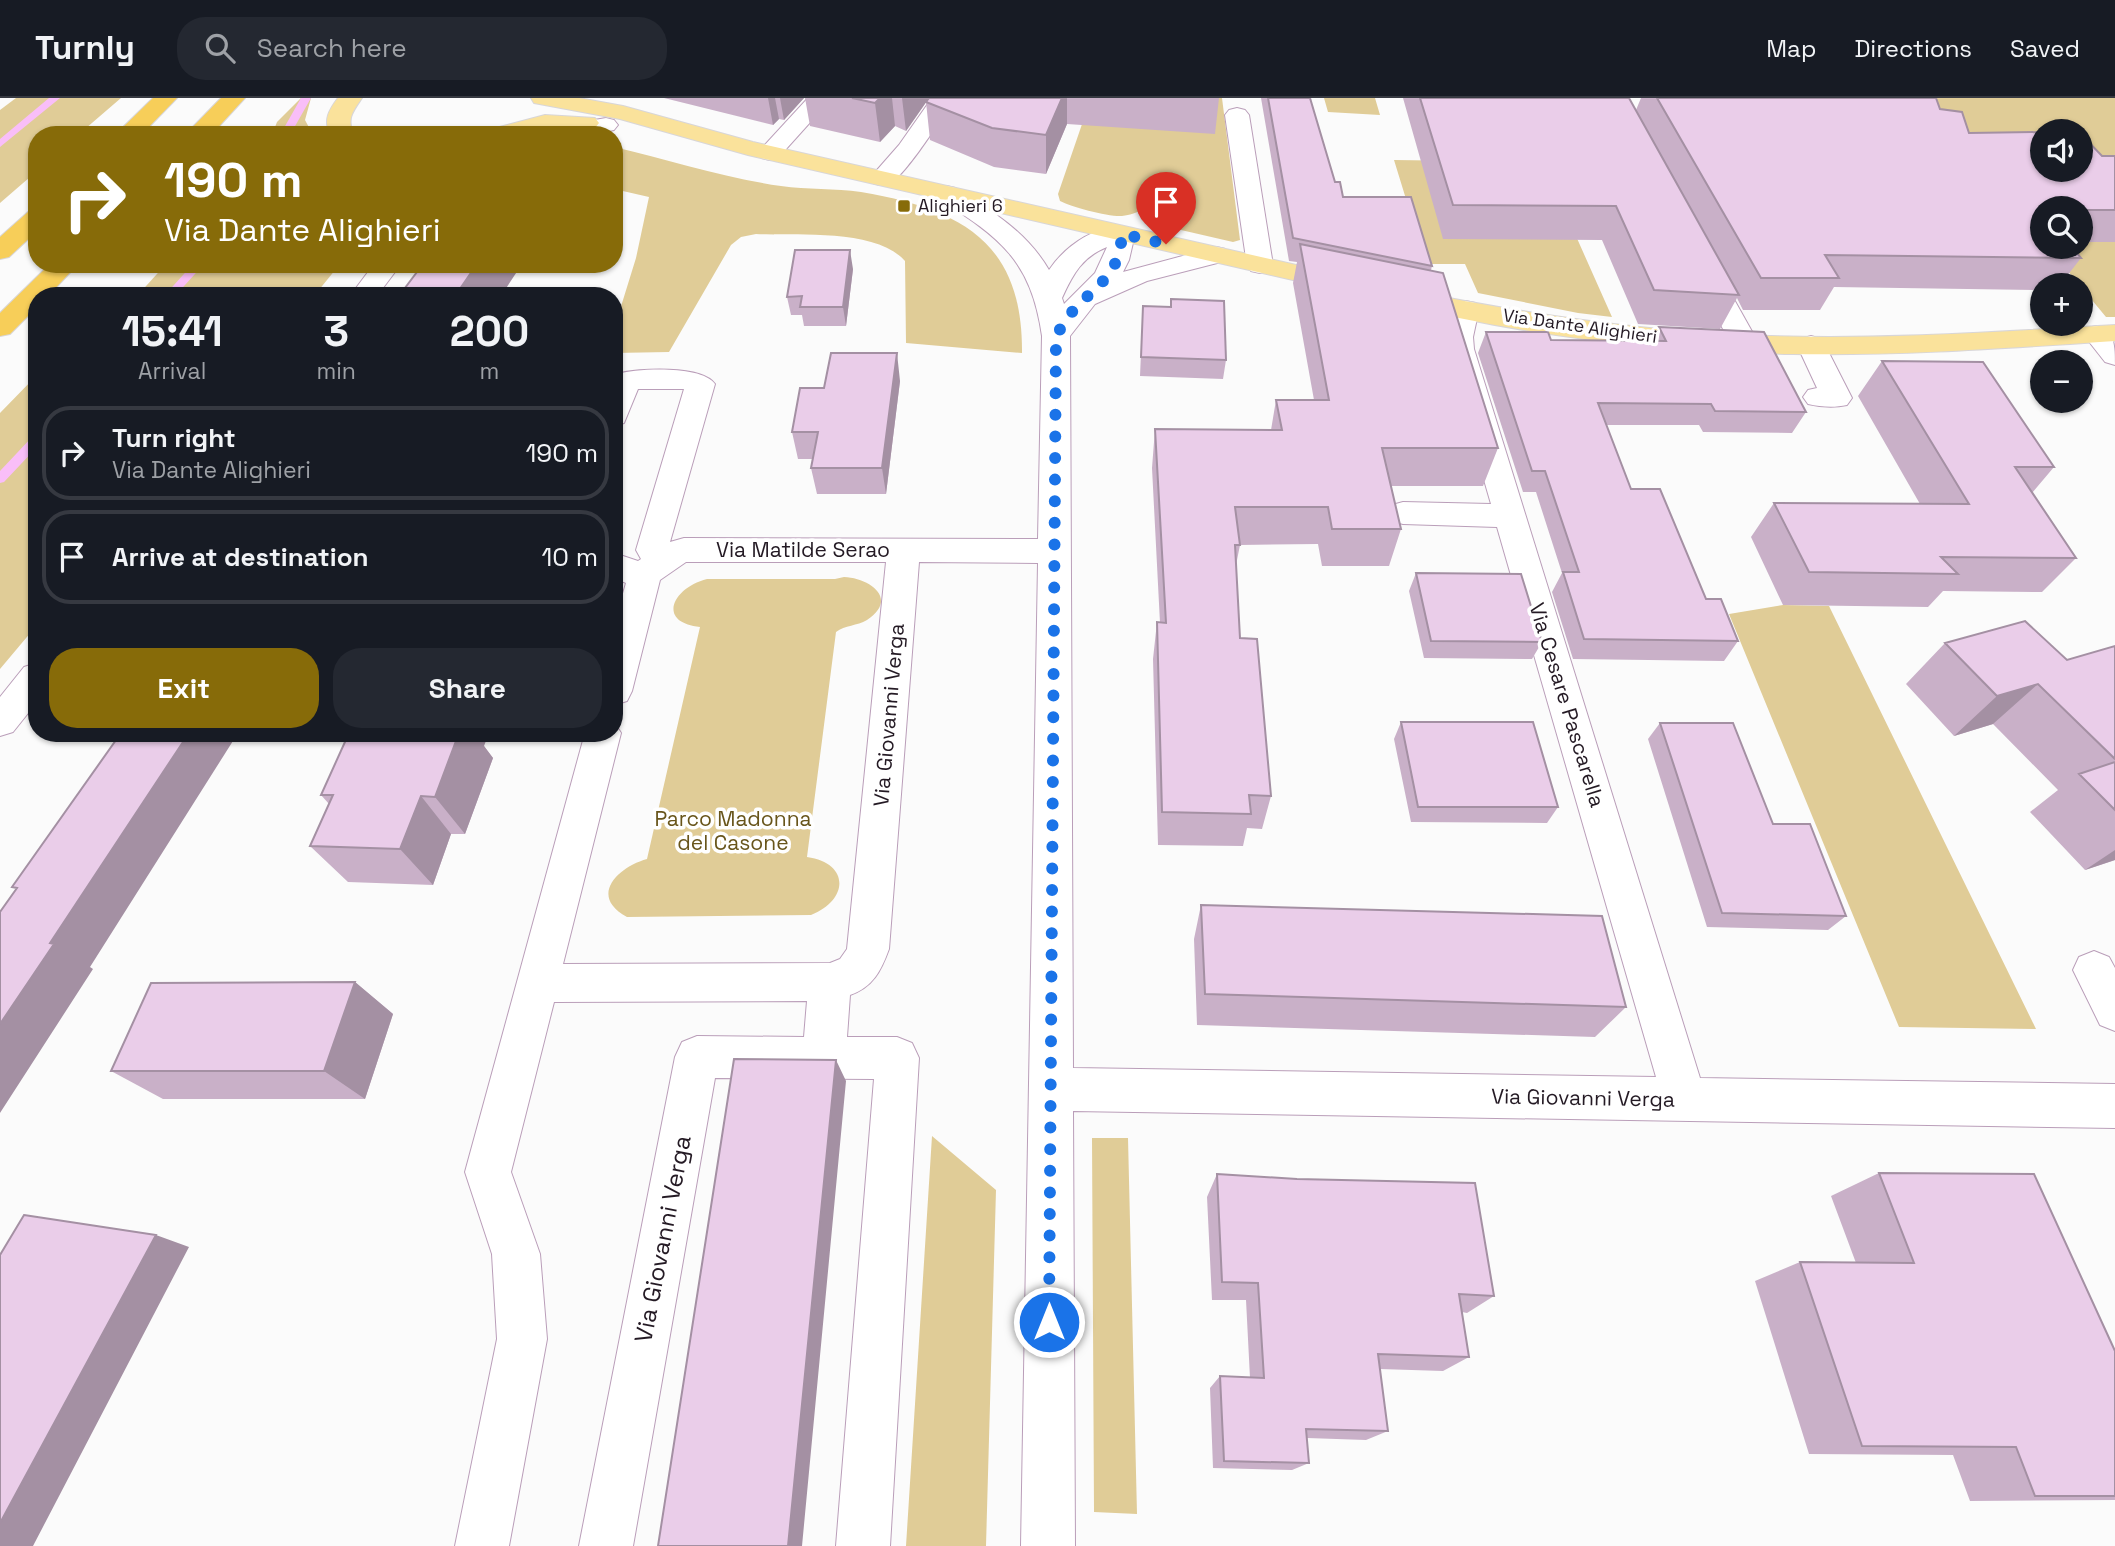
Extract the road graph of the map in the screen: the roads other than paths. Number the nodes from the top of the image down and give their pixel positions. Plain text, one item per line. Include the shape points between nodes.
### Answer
1 (166, 98) edge
2 (234, 98) edge
3 (529, 98) edge
4 (542, 98) edge
5 (821, 98) edge
6 (944, 98) edge
7 (349, 99) edge
8 (1237, 115) dead end
9 (606, 125) junction
10 (136, 126) edge
11 (206, 126) edge
12 (337, 126) edge
13 (507, 126) edge
14 (530, 126) edge
15 (600, 126) edge
16 (612, 126) edge
17 (623, 128) edge
18 (759, 150) junction
19 (882, 178) junction
20 (946, 193) junction
21 (28, 225) edge
22 (1122, 234) junction
23 (1690, 243) edge
24 (0, 251) edge
25 (1216, 255) junction
26 (1261, 265) junction
27 (56, 273) edge
28 (42, 287) edge
29 (1049, 297) junction
30 (1089, 298) junction
31 (28, 300) edge
32 (1465, 309) junction
33 (0, 328) edge
34 (2106, 333) edge
35 (1056, 336) junction
36 (1745, 344) junction
37 (1811, 345) junction
38 (2115, 356) edge
39 (623, 391) edge
40 (1818, 397) dead end
41 (1403, 513) dead end
42 (1510, 516) junction
43 (904, 551) junction
44 (1054, 551) junction
45 (639, 567) edge
46 (623, 634) edge
47 (28, 688) edge
48 (0, 722) edge
49 (601, 742) edge
50 (2094, 970) dead end
51 (830, 982) junction
52 (538, 983) junction
53 (2115, 1012) edge
54 (824, 1056) junction
55 (1051, 1089) junction
56 (1685, 1100) junction
57 (2115, 1106) edge
58 (482, 1546) edge
59 (606, 1546) edge
60 (863, 1546) edge
61 (1048, 1546) edge

1 - 10 highway
2 - 11 highway
3 - 13 main road via 524,112
4 - 18 main road, Via Dante Alighieri via 622,113
5 - 18 street
6 - 19 street
7 - 12 main road via 338,114
8 - 26 street
9 - 14 main road, Via Dante Alighieri via 545,122
9 - 15 street, Via Dante Alighieri
9 - 16 main road, Via Dante Alighieri
17 - 18 main road, Via Dante Alighieri
18 - 19 main road, Via Dante Alighieri
19 - 20 main road, Via Dante Alighieri
20 - 22 main road, Via Dante Alighieri
20 - 29 street via 1007,233
21 - 24 highway
22 - 25 main road, Via Dante Alighieri
22 - 29 street via 1082,247 1066,261
22 - 30 street via 1113,266
23 - 36 street
25 - 26 main road, Via Dante Alighieri
25 - 30 street via 1138,275
26 - 32 main road, Via Dante Alighieri
27 - 28 highway
29 - 35 street
30 - 35 street via 1072,312
31 - 33 highway
32 - 36 main road, Via Dante Alighieri via 1571,328
32 - 42 street, Via Cesare Pascarella via 1460,349
34 - 37 main road, Via Dante Alighieri via 1933,344
34 - 38 street
35 - 44 street
36 - 37 main road, Via Dante Alighieri
37 - 40 street via 1838,398
39 - 45 street via 627,380 699,384 652,550
41 - 42 street
42 - 56 street, Via Cesare Pascarella
43 - 44 street, Via Matilde Serao
43 - 45 street, Via Matilde Serao via 684,550
43 - 51 street, Via Giovanni Verga via 867,950 857,973
44 - 55 street
45 - 46 street
47 - 48 street
49 - 52 street
50 - 53 street
51 - 52 street, Via Giovanni Verga
51 - 54 street
52 - 58 street via 488,1172 516,1254 522,1339
54 - 59 street, Via Giovanni Verga via 697,1057
54 - 60 street, Via Giovanni Verga via 897,1058
55 - 56 street, Via Giovanni Verga
55 - 61 street
56 - 57 street, Via Giovanni Verga

